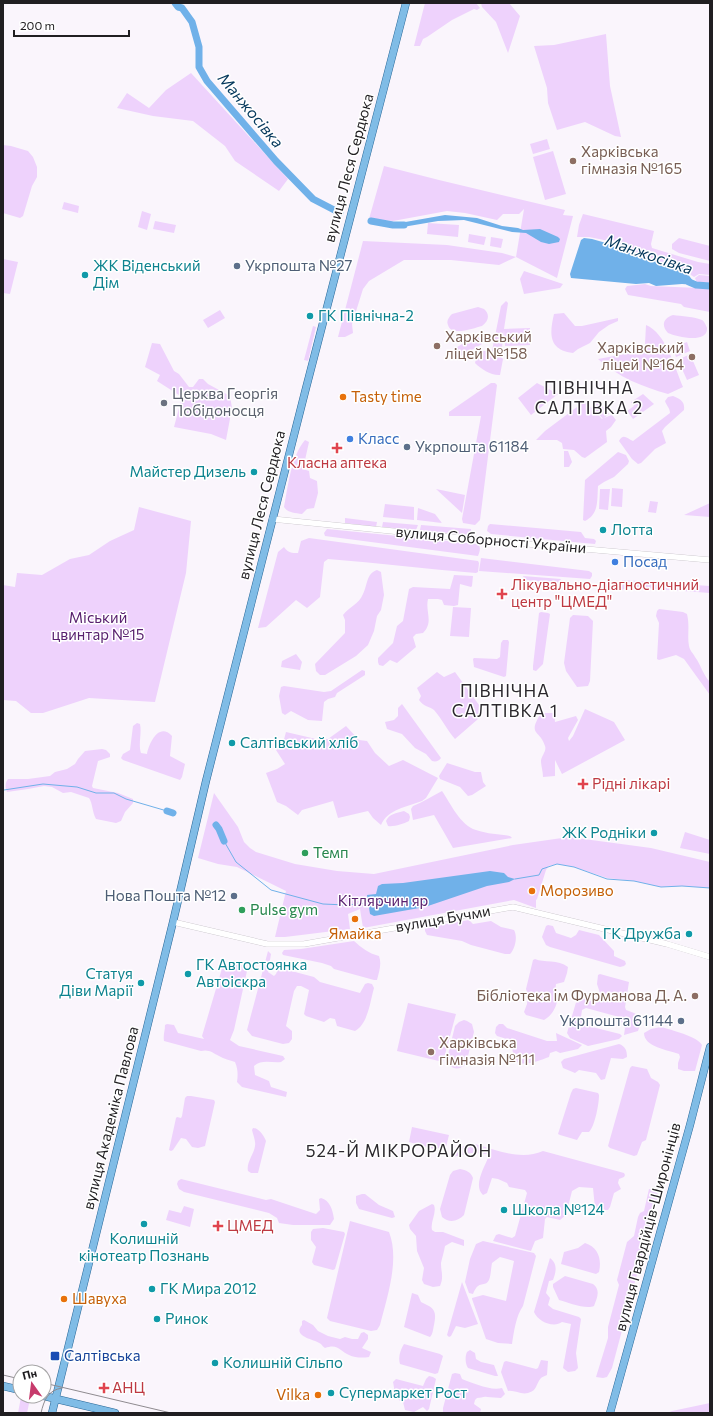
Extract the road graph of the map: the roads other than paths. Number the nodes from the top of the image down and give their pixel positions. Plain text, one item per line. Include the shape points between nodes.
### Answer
1 (406, 3) edge
2 (272, 518) junction
3 (710, 560) edge
4 (172, 922) junction
5 (710, 957) edge
6 (710, 1047) edge
7 (52, 1398) edge
8 (56, 1399) junction
9 (52, 1413) edge
10 (115, 1413) edge
11 (610, 1413) edge

1 - 2 main road, вулиця Леся Сердюка
2 - 3 street, вулиця Соборності України
2 - 4 main road, вулиця Леся Сердюка
4 - 5 street, вулиця Бучми via 267,944 304,944 513,907 667,944
4 - 8 main road, вулиця Академіка Павлова
6 - 11 main road, вулиця Гвардійців-Широнінців
7 - 8 main road
8 - 9 main road, вулиця Академіка Павлова
8 - 10 main road

